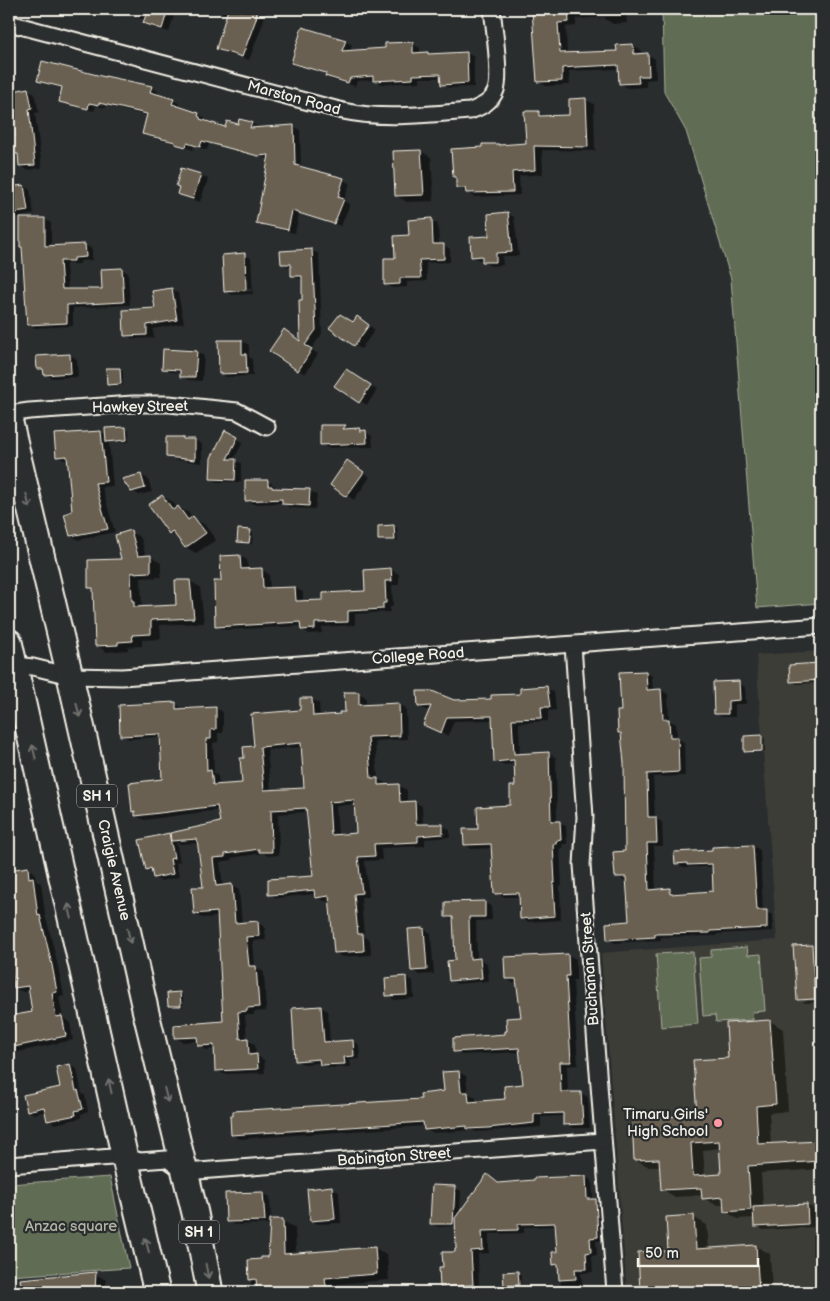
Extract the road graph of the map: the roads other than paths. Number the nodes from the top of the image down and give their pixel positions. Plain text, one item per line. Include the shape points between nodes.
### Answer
1 (492, 9) edge
2 (9, 23) edge
3 (9, 414) edge
4 (9, 419) edge
5 (267, 427) dead end
6 (821, 626) edge
7 (573, 645) junction
8 (12, 654) edge
9 (70, 676) junction
10 (603, 1141) junction
11 (125, 1156) junction
12 (9, 1165) edge
13 (185, 1172) junction
14 (158, 1292) edge
15 (210, 1292) edge
16 (615, 1292) edge

1 - 2 street, Marston Road via 498,82 492,97 480,108 470,110 393,116 343,111
3 - 5 street, Hawkey Street via 169,404 237,411
4 -> 9 highway, Craigie Avenue / SH 1
6 - 7 street, College Road
7 - 9 street, College Road via 199,673
7 - 10 street, Buchanan Street via 585,817 582,865
8 - 9 street, College Road via 33,667
11 -> 8 highway
9 -> 13 highway, Craigie Avenue / SH 1
10 - 13 street, Babington Street
10 - 16 street, Buchanan Street
11 - 12 street
11 - 13 street via 140,1161 166,1159
14 -> 11 highway
13 -> 15 highway, Craigie Avenue / SH 1

